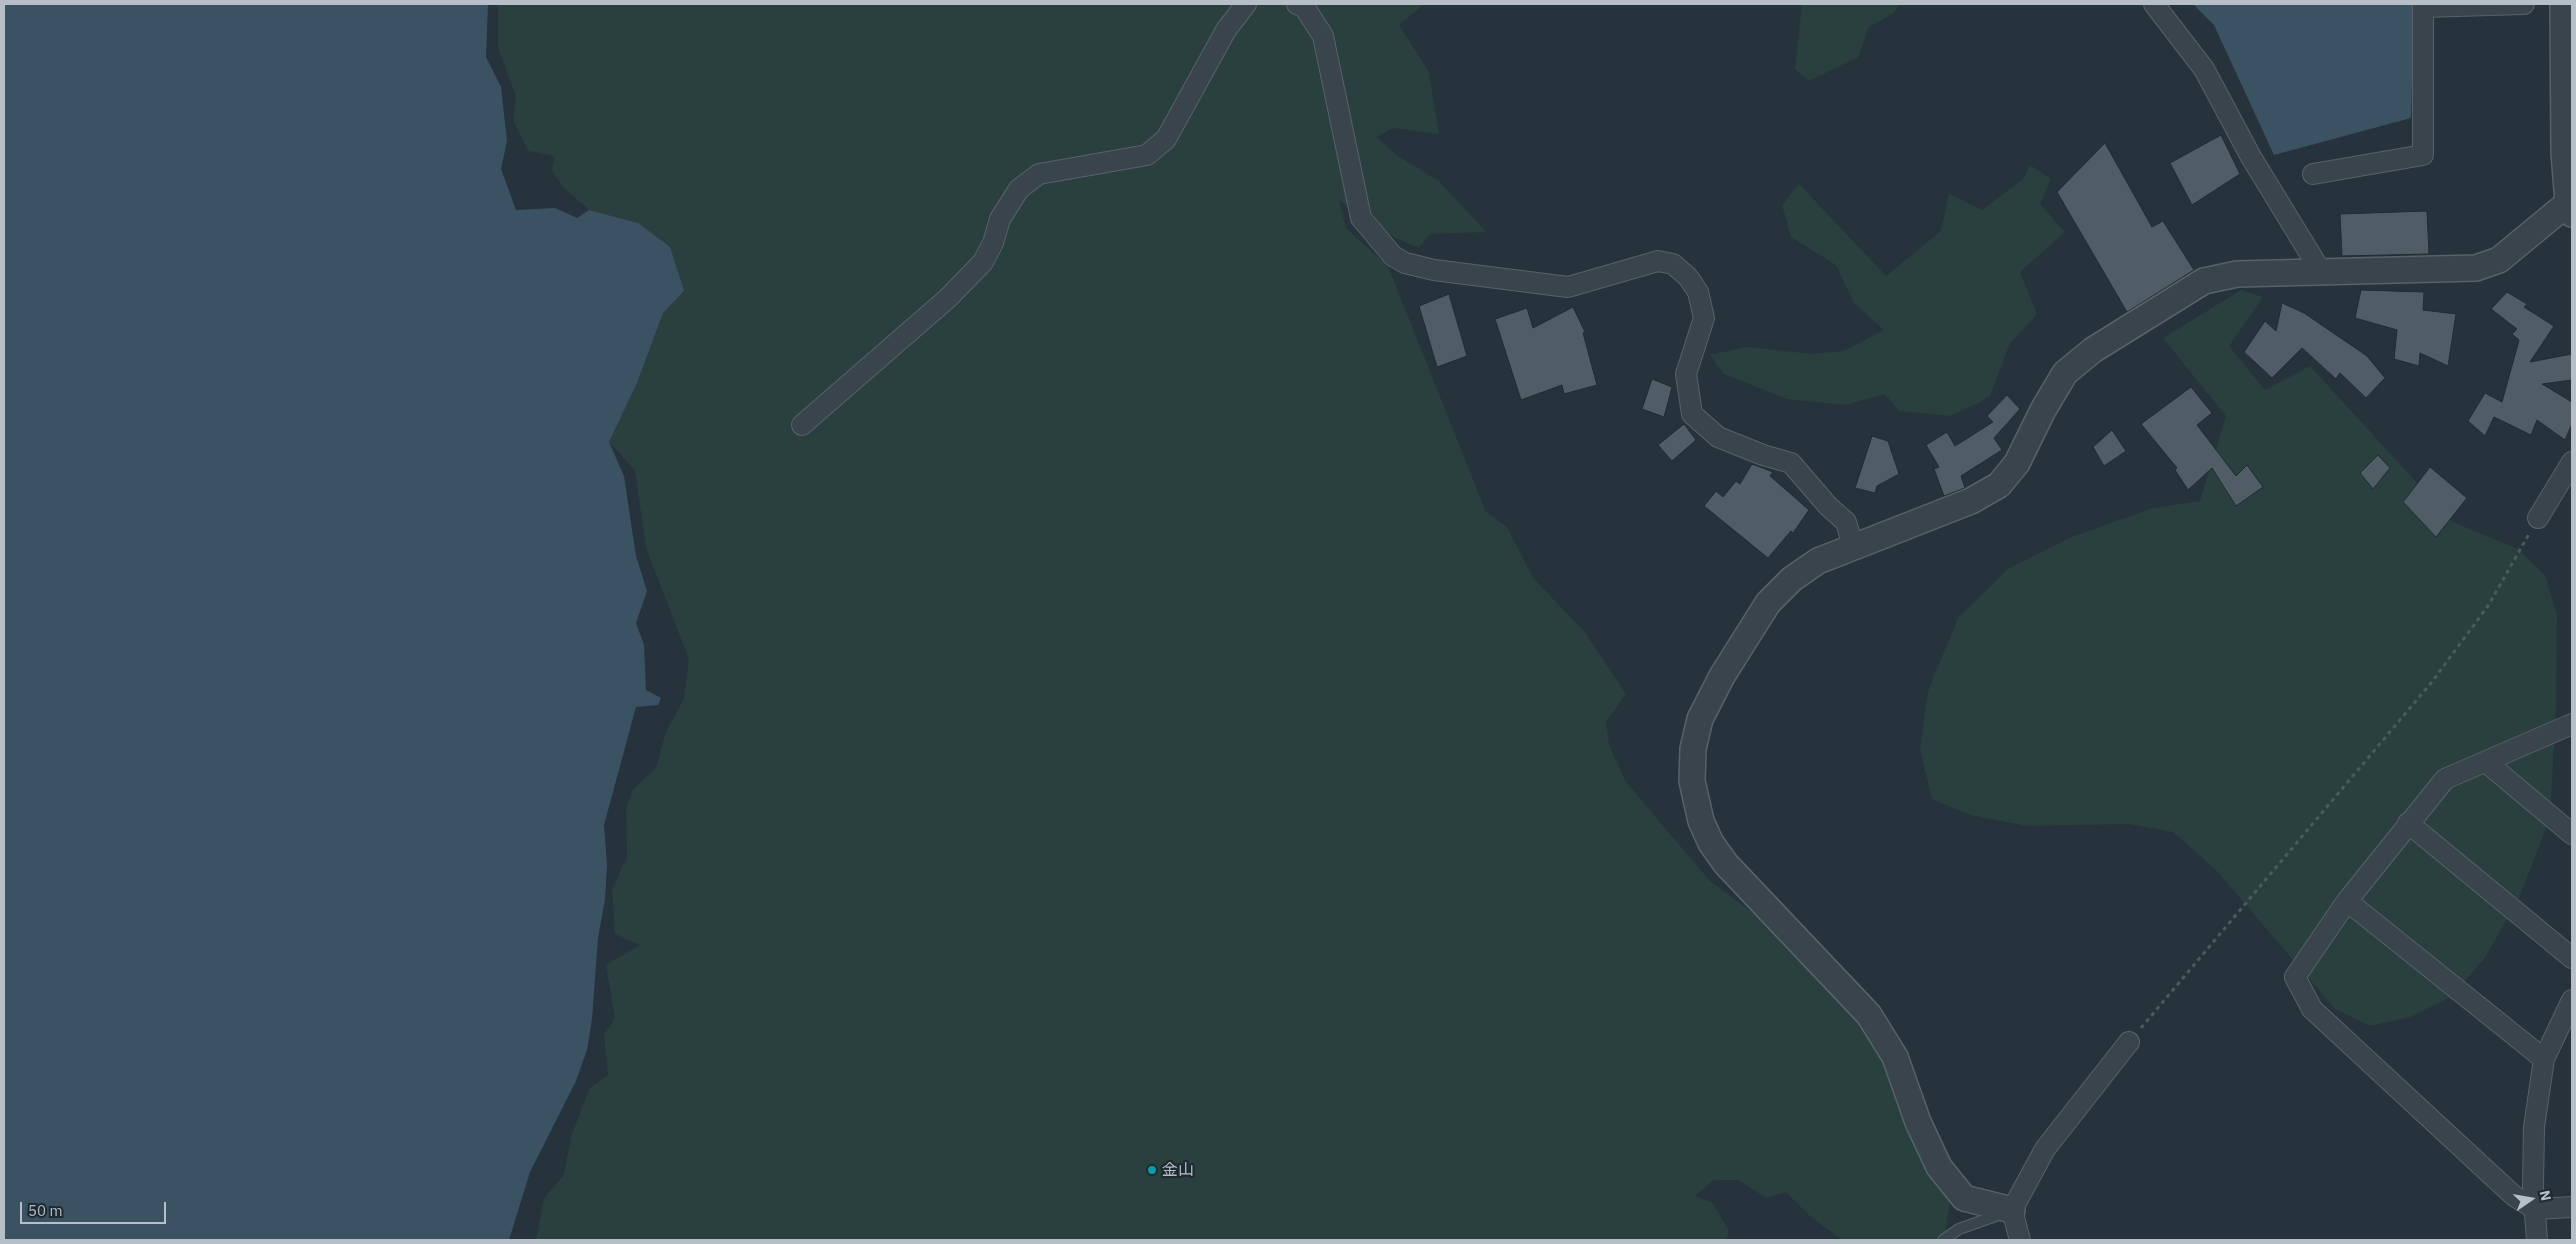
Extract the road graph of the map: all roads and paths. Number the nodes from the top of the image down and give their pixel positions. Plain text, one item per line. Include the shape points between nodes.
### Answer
1 (1246, 4) edge
2 (1297, 4) edge
3 (2154, 4) edge
4 (2524, 4) edge
5 (2563, 4) edge
6 (2313, 174) dead end
7 (2571, 207) edge
8 (2320, 270) junction
9 (802, 425) dead end
10 (2572, 462) edge
11 (2538, 518) joint
12 (1853, 546) junction
13 (2572, 724) edge
14 (2486, 762) junction
15 (2408, 823) junction
16 (2572, 834) edge
17 (2347, 901) junction
18 (2572, 958) edge
19 (2572, 1000) edge
20 (2129, 1042) joint
21 (2544, 1059) junction
22 (2572, 1207) edge
23 (2534, 1209) junction
24 (2012, 1210) junction
25 (1943, 1240) edge
26 (2020, 1240) edge
27 (2537, 1240) edge

1 - 9 street via 1226,30 1166,139 1147,155 1039,174 1019,189 1000,219 983,262 948,298
2 - 12 street via 1305,8 1323,36 1361,218 1392,256 1405,263 1434,270 1568,287 1658,261 1673,264 1688,276 1698,292 1704,318 1686,374 1692,414 1718,437 1791,463 1846,522
3 - 8 street via 2204,69 2251,157
4 - 6 street via 2423,7 2423,156
5 - 7 street via 2564,152
7 - 8 street via 2499,260 2476,268
8 - 12 street via 2237,274 2204,282 2093,350 2065,373 2017,464 1999,485 1971,501
10 - 11 street
11 - 20 path via 2488,606 2431,683
12 - 24 street via 1818,560 1792,579 1768,603 1744,638 1700,719 1693,749 1692,781 1701,821 1726,864 1869,1015 1895,1057 1918,1122 1939,1167 1964,1198
13 - 14 street
14 - 15 street via 2445,779
14 - 16 street
15 - 17 street
15 - 18 street
17 - 21 street
17 - 23 street via 2295,978 2312,1009 2514,1196
19 - 21 street
20 - 24 street via 2045,1148
21 - 23 street via 2534,1127
22 - 23 street
23 - 27 street
24 - 25 lane via 1959,1229
24 - 26 street

